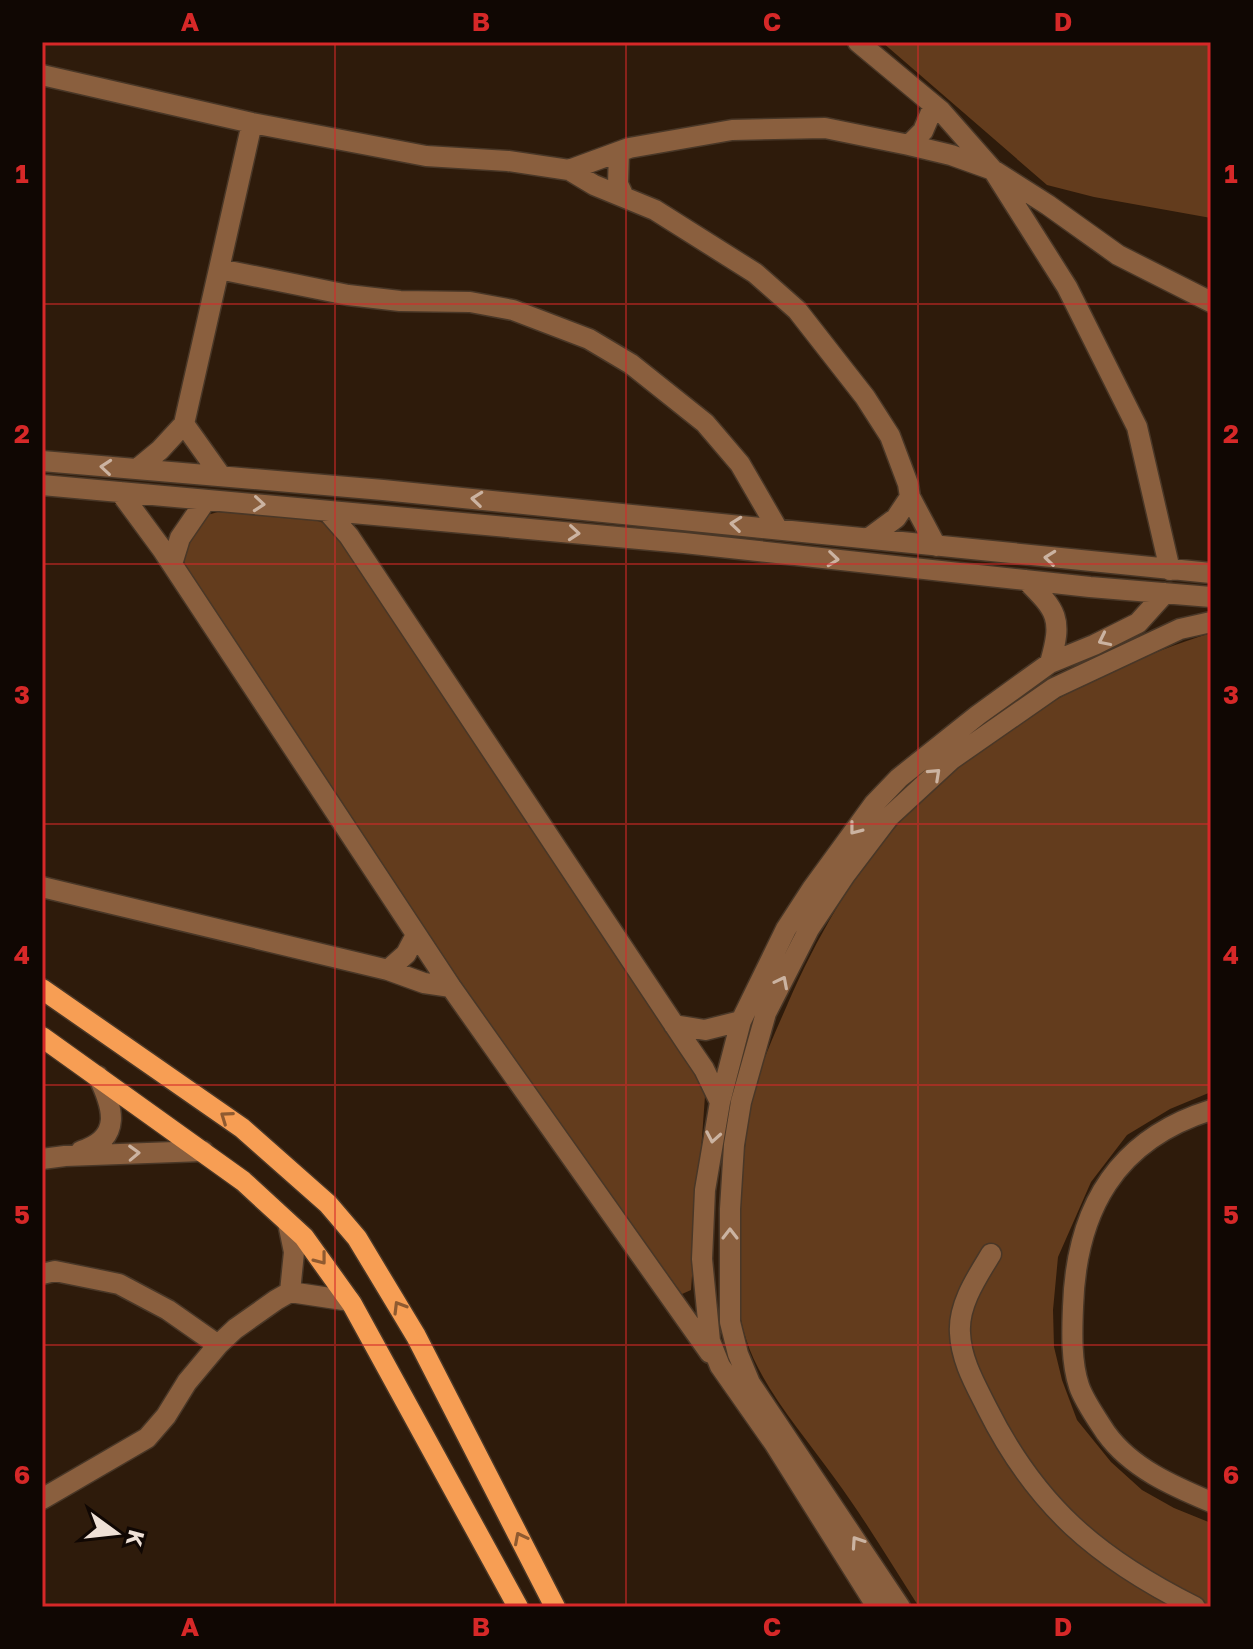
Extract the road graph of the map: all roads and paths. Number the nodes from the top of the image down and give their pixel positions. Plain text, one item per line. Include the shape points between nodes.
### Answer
1 (858, 42) edge
2 (42, 75) edge
3 (934, 105) junction
4 (252, 123) junction
5 (909, 145) junction
6 (619, 152) junction
7 (569, 170) junction
8 (993, 170) junction
9 (624, 197) junction
10 (219, 269) junction
11 (1211, 302) edge
12 (184, 424) junction
13 (46, 456) edge
14 (137, 469) junction
15 (221, 476) junction
16 (42, 485) edge
17 (120, 492) junction
18 (910, 497) junction
19 (206, 500) junction
20 (327, 511) junction
21 (777, 528) junction
22 (869, 538) junction
23 (936, 546) junction
24 (172, 564) junction
25 (1170, 570) junction
26 (1211, 573) edge
27 (1026, 580) junction
28 (1165, 593) junction
29 (1211, 597) edge
30 (1211, 622) edge
31 (1050, 663) junction
32 (42, 887) edge
33 (416, 935) junction
34 (388, 970) junction
35 (451, 987) junction
36 (42, 989) edge
37 (741, 1021) junction
38 (674, 1025) junction
39 (42, 1037) edge
40 (98, 1076) junction
41 (720, 1102) junction
42 (1211, 1110) edge
43 (203, 1151) junction
44 (65, 1156) junction
45 (42, 1159) edge
46 (288, 1223) junction
47 (991, 1254) dead end
48 (42, 1274) edge
49 (731, 1289) junction
50 (290, 1292) junction
51 (707, 1299) junction
52 (350, 1301) junction
53 (675, 1304) junction
54 (218, 1345) junction
55 (720, 1366) junction
56 (42, 1499) edge
57 (1211, 1502) edge
58 (518, 1607) edge
59 (555, 1607) edge
60 (877, 1607) edge
61 (900, 1607) edge
62 (1195, 1607) edge

1 - 3 street
2 - 4 street
3 - 5 street via 923,131
3 - 8 street
4 - 7 street via 426,156
4 - 10 street
5 - 6 street via 825,128 773,128 704,134
5 - 8 street
6 - 7 street
6 - 9 street via 618,184
7 - 9 street
8 - 11 street via 1118,255
8 - 25 street via 1067,287 1137,427
9 - 18 street via 655,210 755,273 797,310 890,436
10 - 12 street
10 - 21 street via 348,295 470,302 513,310 589,339 631,364 705,423 740,464
12 - 14 street
12 - 15 street
14 -> 13 street
14 - 15 street
21 -> 15 street
16 - 17 street
17 - 19 street
17 - 24 street
18 - 22 street via 896,518
18 - 23 street
19 -> 20 street
19 - 24 street via 180,538
20 -> 27 street
20 - 38 street via 349,536
21 - 22 street
22 - 23 street
25 -> 23 street
24 - 33 street
25 - 26 street
27 - 28 street
27 - 31 street via 1053,606 1057,627
28 - 29 street
28 -> 31 street via 1138,623
49 -> 30 street via 734,1145 754,1049 766,1013 809,929 845,875 889,817 952,759 1054,688 1180,629
31 -> 37 street via 940,744 874,804 786,929
32 - 34 street
33 - 34 street via 406,954
33 - 35 street
34 - 35 street
35 - 53 street
59 -> 36 main road via 416,1336 357,1238 328,1204 242,1128
37 - 38 street via 705,1030
37 - 41 street
38 - 41 street
39 - 40 main road
40 - 43 main road
40 - 44 street via 111,1104 105,1139
41 -> 51 street via 705,1190 702,1259
42 - 57 street via 1158,1133 1136,1150 1096,1199 1075,1263 1072,1337 1079,1386 1108,1435 1158,1478
44 -> 43 street
43 - 46 main road
44 - 45 street
46 - 50 street via 294,1252
46 -> 52 main road
47 - 62 street via 970,1292 960,1333 968,1370 1003,1440 1028,1480 1081,1535 1146,1583
48 - 54 street via 55,1271 119,1284
49 - 51 street
61 -> 49 street via 750,1383 730,1322
50 - 52 street
50 - 54 street
51 - 53 street
51 - 55 street via 710,1341
52 - 58 main road
53 - 55 street
54 - 56 street via 147,1438
55 - 60 street

